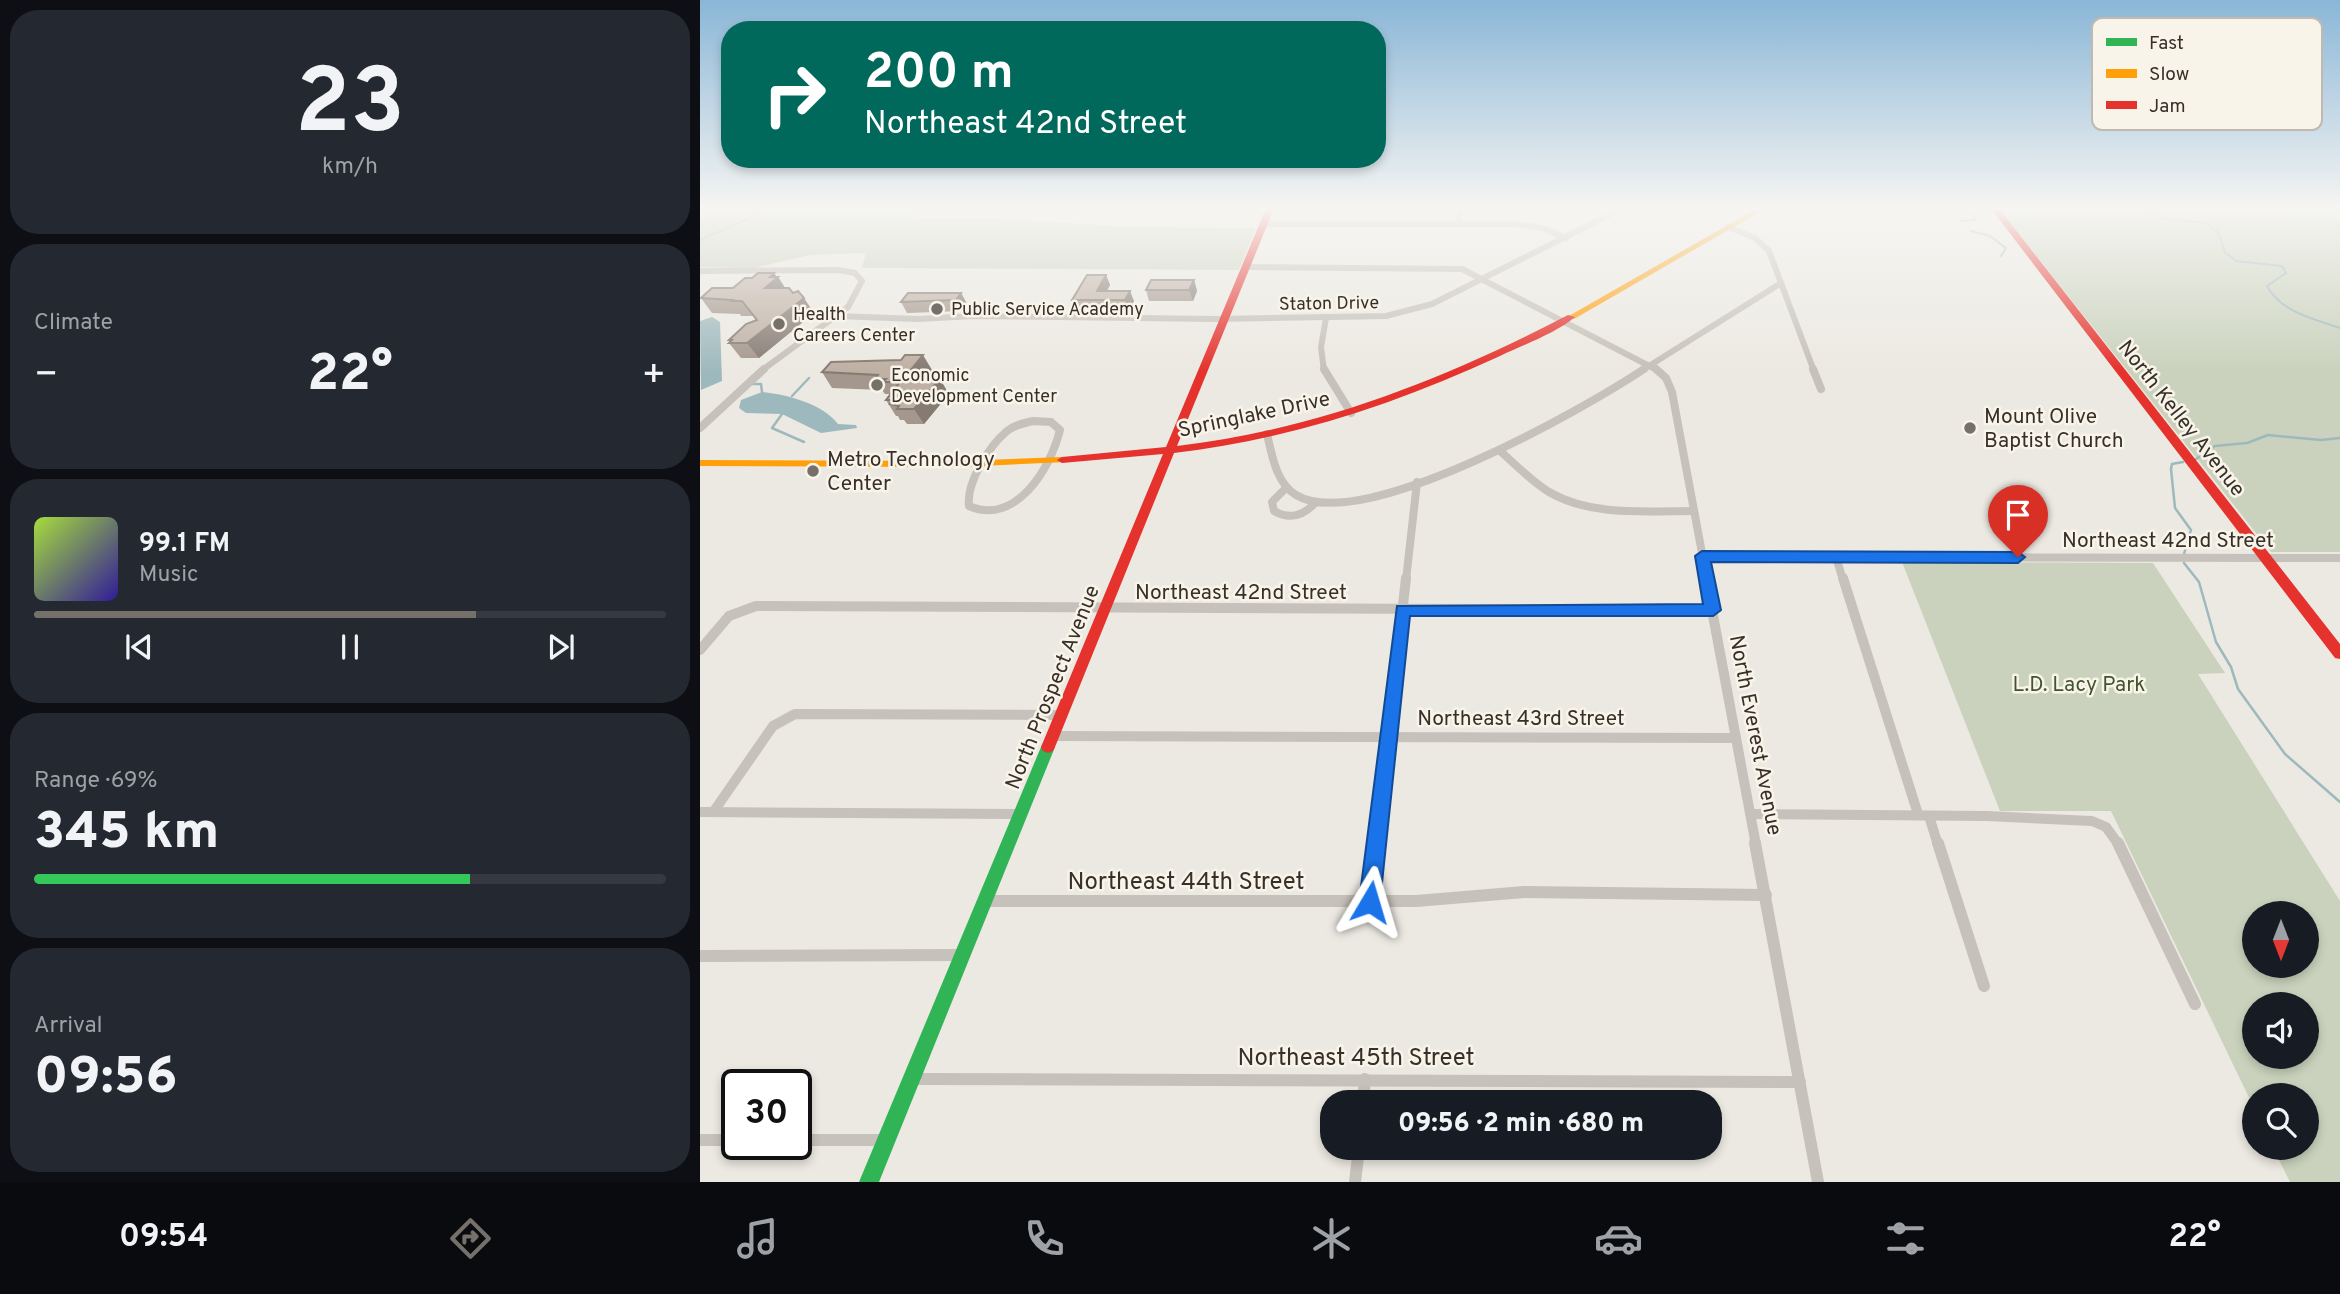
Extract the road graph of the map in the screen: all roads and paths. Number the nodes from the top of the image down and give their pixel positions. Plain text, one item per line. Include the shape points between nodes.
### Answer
1 (1248, 261) edge
2 (1520, 261) edge
3 (1667, 261) edge
4 (1772, 261) edge
5 (2036, 261) edge
6 (1246, 267) junction
7 (700, 271) edge
8 (1484, 279) junction
9 (1781, 283) junction
10 (837, 316) junction
11 (1225, 318) junction
12 (1326, 318) junction
13 (1562, 320) junction
14 (1650, 366) junction
15 (1821, 389) dead end
16 (1351, 413) junction
17 (700, 428) edge
18 (1267, 434) junction
19 (1499, 450) junction
20 (1171, 451) junction
21 (700, 463) edge
22 (1046, 463) junction
23 (985, 464) junction
24 (1418, 482) junction
25 (1286, 488) junction
26 (1315, 503) junction
27 (1693, 511) junction
28 (1702, 556) junction
29 (1836, 557) junction
30 (2265, 558) junction
31 (2340, 558) edge
32 (1106, 608) junction
33 (1403, 610) junction
34 (1713, 610) junction
35 (700, 650) edge
36 (2340, 654) edge
37 (1062, 715) junction
38 (1053, 736) junction
39 (1389, 736) junction
40 (1736, 738) junction
41 (714, 811) junction
42 (700, 812) edge
43 (1021, 814) junction
44 (1751, 814) junction
45 (1924, 815) junction
46 (1766, 895) junction
47 (984, 901) junction
48 (1370, 902) junction
49 (700, 956) edge
50 (962, 956) junction
51 (1984, 986) dead end
52 (2195, 1004) dead end
53 (912, 1079) junction
54 (1365, 1079) junction
55 (1800, 1082) junction
56 (1364, 1090) edge
57 (700, 1140) edge
58 (721, 1140) edge
59 (812, 1140) edge
60 (886, 1140) junction
61 (1358, 1160) edge
62 (869, 1182) edge
63 (1355, 1182) edge
64 (1818, 1182) edge

1 - 6 street, North Prospect Avenue
2 - 8 street, Staton Drive
3 - 13 street, Springlake Drive
4 - 9 street
5 - 30 street, North Kelley Avenue
6 - 8 street, North Everest Avenue via 1450,267
6 - 11 street, North Prospect Avenue
7 - 10 street via 848,271 860,276 862,286 855,300
8 - 12 street, Staton Drive via 1411,312 1377,318
8 - 13 street, North Everest Avenue
9 - 14 street
9 - 15 street
10 - 11 street, Staton Drive
10 - 17 street via 756,375
11 - 12 street, Staton Drive
11 - 20 street, North Prospect Avenue
12 - 16 street via 1319,342 1320,364
13 - 14 street, North Everest Avenue
13 - 16 street, Springlake Drive via 1469,369
14 - 19 street via 1573,413
14 - 27 street, North Everest Avenue via 1670,385
16 - 18 street, Springlake Drive
18 - 20 street, Springlake Drive
18 - 25 street
19 - 24 street
19 - 27 street via 1551,493 1576,503 1606,509
20 - 22 street, Springlake Drive
20 - 32 street, North Prospect Avenue
21 - 23 street, Springlake Drive
22 - 23 street, Springlake Drive
22 - 23 street via 1060,430 1043,420 1022,423 1005,433
22 - 23 street via 1025,497 1015,505 988,512 976,511 966,500
24 - 26 street via 1360,500
24 - 33 street
25 - 26 street
25 - 26 street via 1272,502 1279,515 1298,516
27 - 28 street, North Everest Avenue
28 - 29 street, Northeast 42nd Street
28 - 34 street, North Everest Avenue
29 - 30 street, Northeast 42nd Street
29 - 45 street
30 - 31 street, Northeast 42nd Street
30 - 36 street, North Kelley Avenue
32 - 33 street, Northeast 42nd Street
32 - 35 street, Northeast 42nd Street via 770,605 745,608 729,616
32 - 37 street, North Prospect Avenue
33 - 34 street, Northeast 42nd Street
33 - 39 street
34 - 40 street, North Everest Avenue
37 - 38 street, North Prospect Avenue
37 - 41 street via 795,714 773,726
38 - 39 street, Northeast 43rd Street
38 - 43 street, North Prospect Avenue
39 - 40 street, Northeast 43rd Street
39 - 48 street
40 - 44 street, North Everest Avenue
41 - 42 street
41 - 43 street
43 - 47 street, North Prospect Avenue
44 - 45 street
44 - 46 street, North Everest Avenue
45 - 51 street
45 - 52 street via 2092,821 2106,827 2114,835
46 - 48 street, Northeast 44th Street via 1524,892
46 - 55 street, North Everest Avenue
47 - 48 street, Northeast 44th Street
47 - 50 street, North Prospect Avenue
49 - 50 street
50 - 53 street, North Prospect Avenue
53 - 54 street, Northeast 45th Street
53 - 60 street, North Prospect Avenue
54 - 55 street, Northeast 45th Street
54 - 56 street
55 - 64 street, North Everest Avenue
57 - 58 street
59 - 60 street
60 - 62 street, North Prospect Avenue
61 - 63 street

